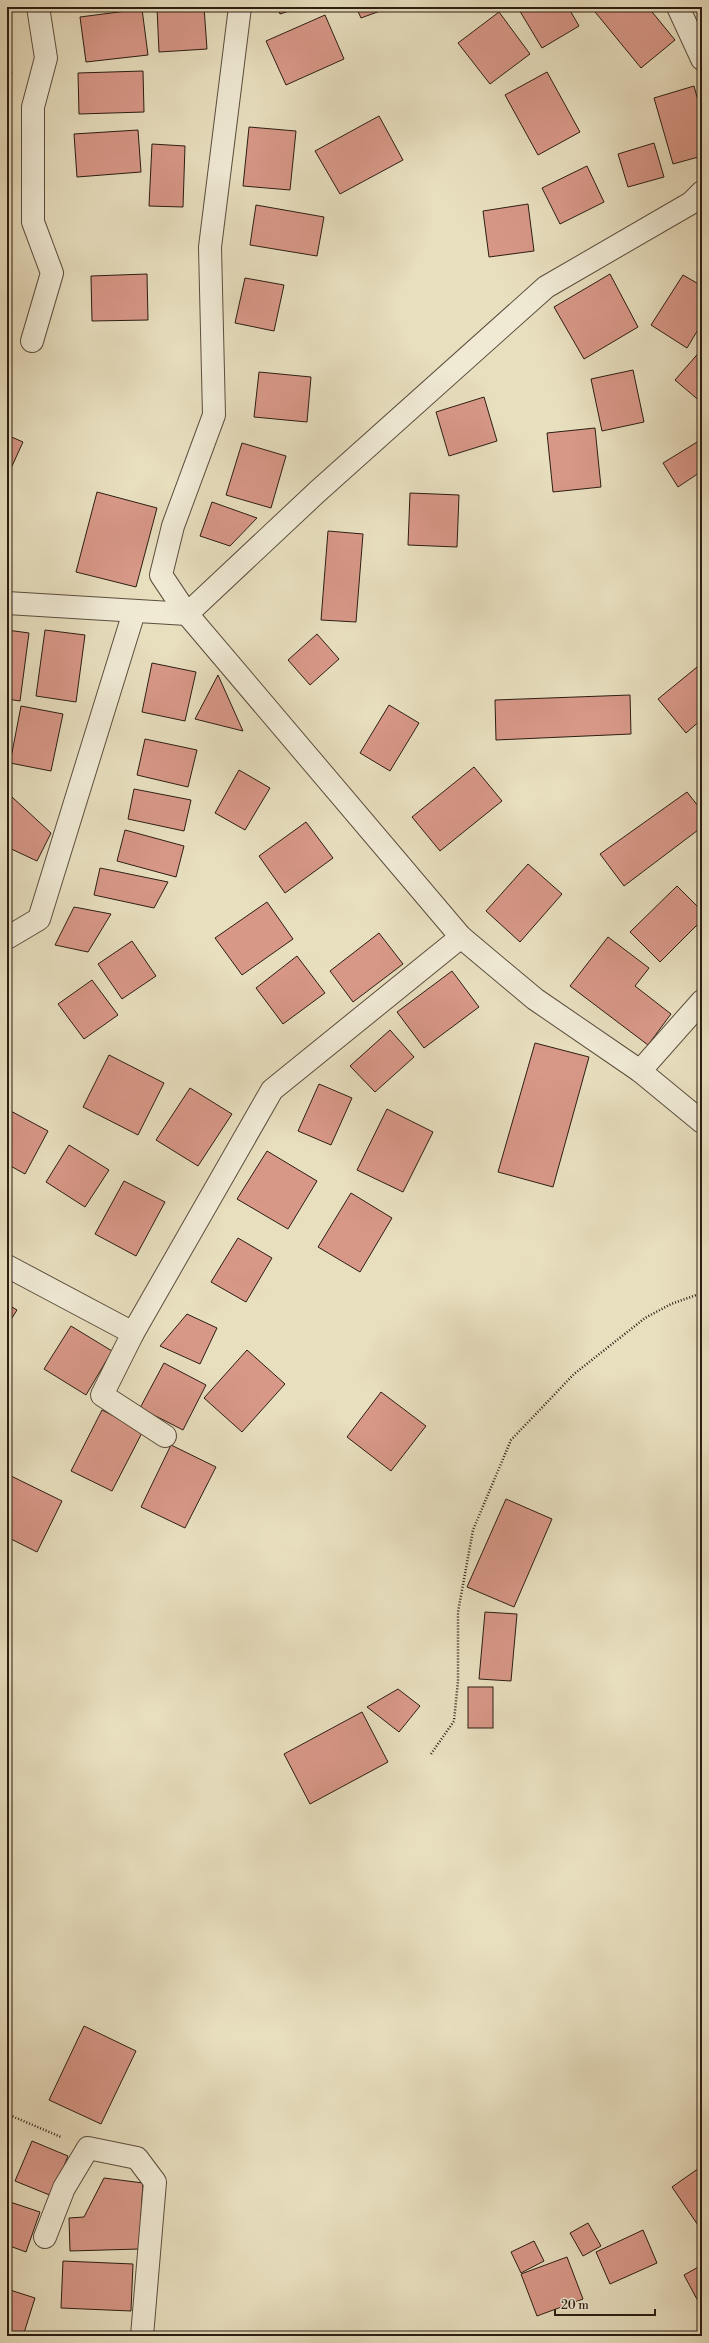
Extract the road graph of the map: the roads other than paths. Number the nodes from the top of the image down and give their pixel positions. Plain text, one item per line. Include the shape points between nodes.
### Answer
1 (38, 7) edge
2 (240, 7) edge
3 (678, 7) edge
4 (702, 59) edge
5 (702, 192) edge
6 (32, 341) dead end
7 (7, 602) edge
8 (134, 612) junction
9 (187, 614) junction
10 (460, 937) junction
11 (7, 938) edge
12 (702, 1001) edge
13 (640, 1071) junction
14 (702, 1122) edge
15 (7, 1266) edge
16 (133, 1333) junction
17 (165, 1436) dead end
18 (45, 2237) dead end
19 (142, 2336) edge

1 - 6 street via 46,58 33,107 33,222 52,273
2 - 9 street via 210,247 214,415 174,526 161,575
3 - 4 street
5 - 9 street via 691,203 546,287 323,486
7 - 8 street
8 - 9 street
8 - 11 street via 39,919
9 - 10 street
10 - 13 street via 535,999
10 - 16 street via 272,1090
12 - 13 street
13 - 14 street
15 - 16 street
16 - 17 street via 102,1395
18 - 19 street via 64,2188 88,2148 137,2158 155,2182

